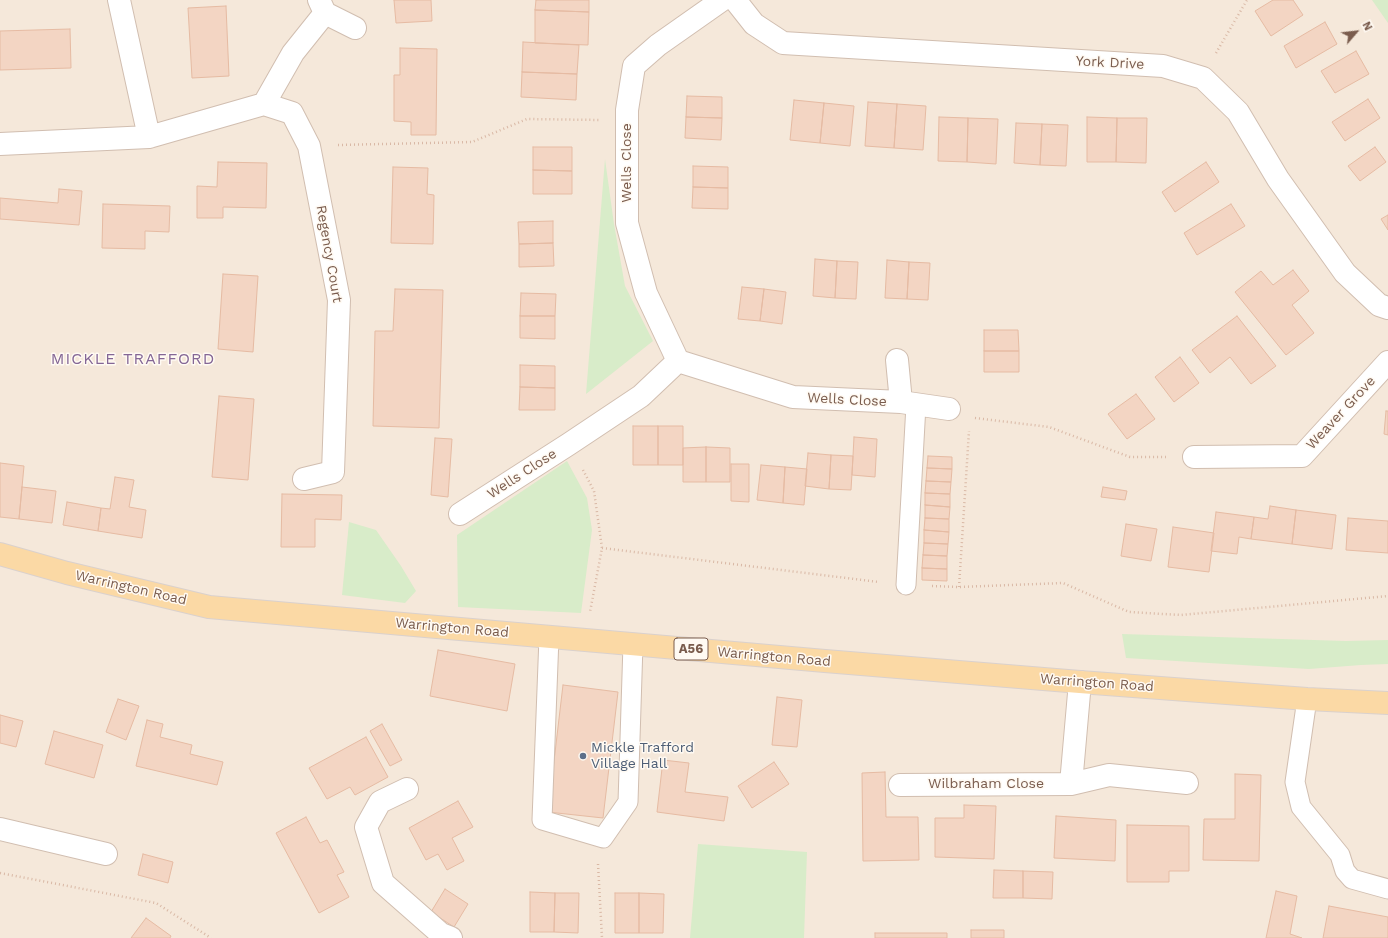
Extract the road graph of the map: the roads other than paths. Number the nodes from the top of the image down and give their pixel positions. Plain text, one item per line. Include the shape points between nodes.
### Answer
1 (119, 0) edge
2 (722, 0) edge
3 (735, 0) edge
4 (322, 6) edge
5 (355, 28) dead end
6 (264, 104) junction
7 (148, 137) junction
8 (0, 144) edge
9 (1388, 308) edge
10 (897, 360) dead end
11 (678, 362) junction
12 (1388, 362) edge
13 (908, 404) junction
14 (949, 410) dead end
15 (1194, 457) road end
16 (304, 479) dead end
17 (460, 514) dead end
18 (0, 554) edge
19 (906, 585) road end
20 (549, 637) junction
21 (633, 644) junction
22 (1080, 682) junction
23 (1307, 699) junction
24 (1388, 703) edge
25 (1187, 783) dead end
26 (1071, 784) junction
27 (900, 785) dead end
28 (407, 789) dead end
29 (0, 829) edge
30 (106, 854) dead end
31 (1388, 889) edge
32 (451, 938) edge

1 - 7 street
2 - 11 street, Wells Close via 658,45 634,66 628,110 627,223 646,293
3 - 9 street, York Drive via 754,24 783,43 1163,66 1203,78 1238,112 1278,179 1345,273 1379,305
4 - 5 street
4 - 6 street
6 - 7 street
6 - 16 street, Regency Court via 292,113 309,146 339,300 333,472
7 - 8 street
10 - 13 street, Wells Close
11 - 13 street, Wells Close via 793,397
11 - 17 street, Wells Close via 641,396
12 - 15 street, Weaver Grove via 1302,456
13 - 14 street, Wells Close
13 - 19 lane
18 - 20 main road, Warrington Road / A56 via 209,607
20 - 21 main road, Warrington Road / A56
20 - 21 lane via 542,820 603,838 628,802
21 - 22 main road, Warrington Road / A56
22 - 23 main road, Warrington Road / A56
22 - 26 street
23 - 24 main road, Warrington Road / A56
23 - 31 lane via 1295,782 1301,807 1340,855 1345,871 1352,879
25 - 26 street, Wilbraham Close via 1109,775
26 - 27 street, Wilbraham Close
28 - 32 street via 380,802 366,827 383,884 441,934
29 - 30 street

